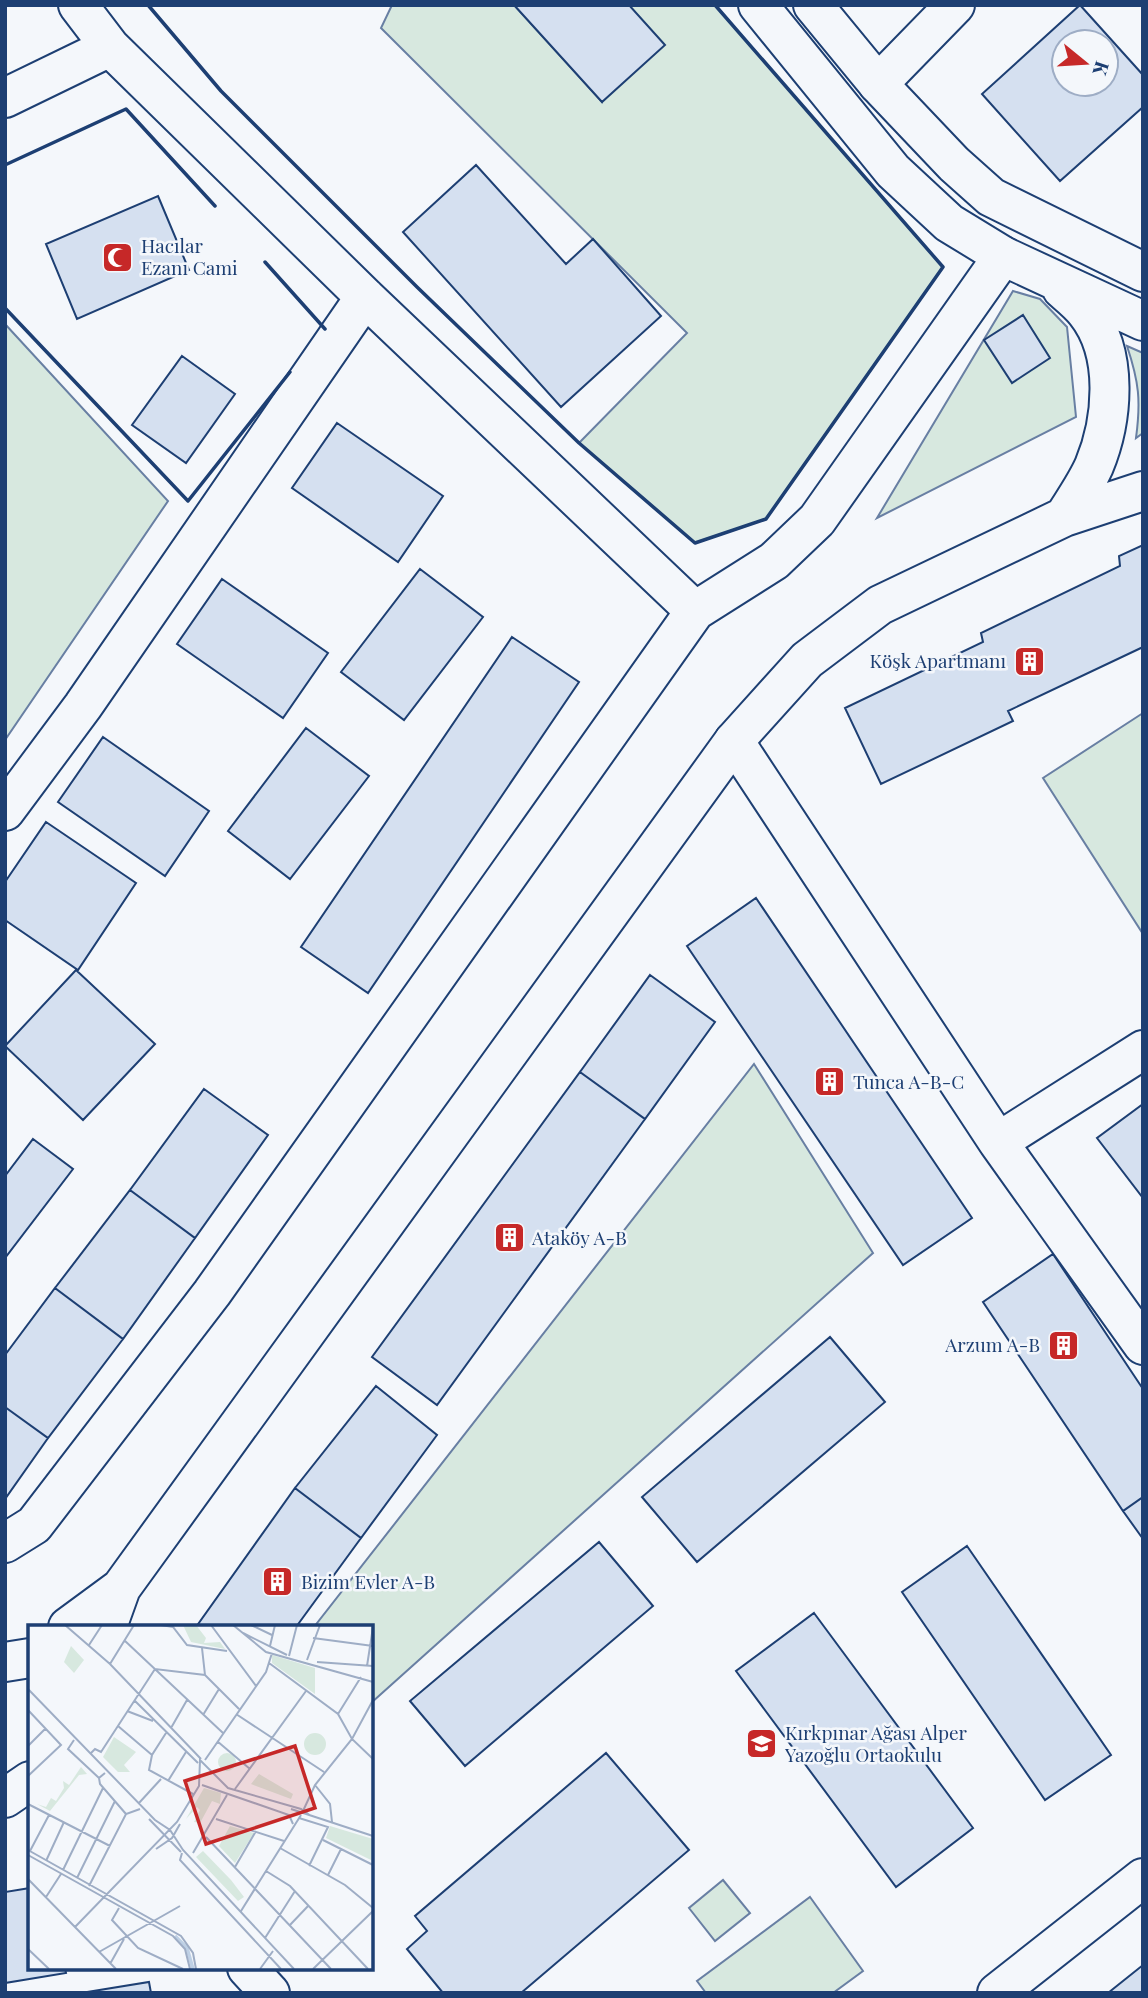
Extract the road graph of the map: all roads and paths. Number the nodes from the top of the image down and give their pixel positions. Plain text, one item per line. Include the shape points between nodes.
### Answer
1 (78, 5) edge
2 (758, 5) edge
3 (813, 5) edge
4 (955, 5) edge
5 (110, 47) junction
6 (878, 84) junction
7 (5, 98) edge
8 (1003, 256) junction
9 (1143, 272) edge
10 (1054, 281) junction
11 (365, 297) junction
12 (1143, 321) edge
13 (1143, 464) edge
14 (1143, 491) edge
15 (1064, 517) junction
16 (695, 611) junction
17 (734, 741) junction
18 (5, 811) edge
19 (1143, 1050) edge
20 (998, 1142) junction
21 (1143, 1345) edge
22 (5, 1543) edge
23 (121, 1588) junction
24 (71, 1625) edge
25 (108, 1625) edge
26 (1143, 1878) edge
27 (249, 1970) edge
28 (270, 1993) edge
29 (997, 1993) edge

1 - 5 street
2 - 8 street via 918,198
3 - 6 street
4 - 6 street
5 - 7 street
5 - 11 street
6 - 9 street via 991,197
8 - 10 street
8 - 16 street via 817,520 774,561
10 - 12 street
10 - 15 street via 1086,312 1104,343 1109,382 1106,430 1093,467
11 - 16 street
11 - 18 street via 83,706
13 - 15 street
14 - 15 street
15 - 17 street via 880,605 807,660
16 - 22 street via 212,1293 34,1525
17 - 20 street
17 - 23 street
19 - 20 street
20 - 21 street
23 - 24 street
23 - 25 street
26 - 29 street
27 - 28 street

